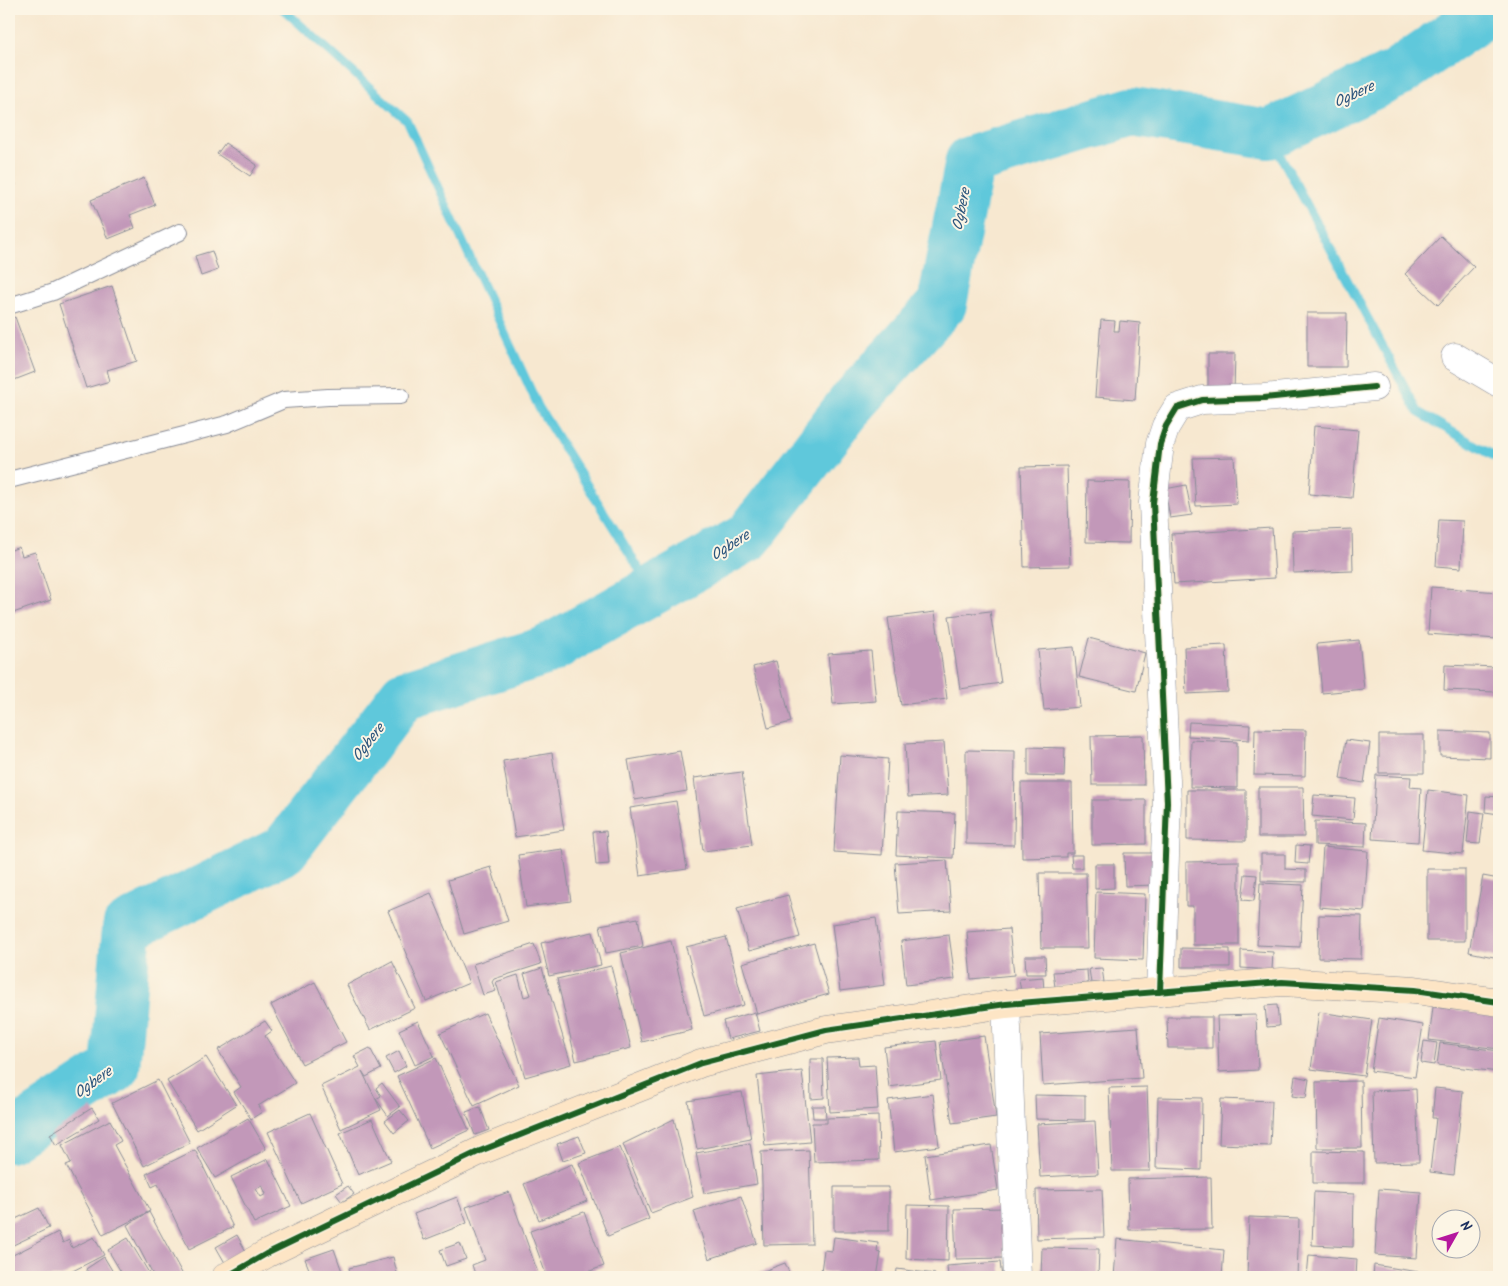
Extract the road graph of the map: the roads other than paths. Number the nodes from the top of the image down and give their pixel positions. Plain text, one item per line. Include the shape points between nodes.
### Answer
1 (180, 232) dead end
2 (9, 306) edge
3 (1455, 356) dead end
4 (1499, 383) edge
5 (1374, 387) dead end
6 (401, 396) dead end
7 (9, 480) edge
8 (1160, 992) junction
9 (1499, 1002) edge
10 (1006, 1004) junction
11 (226, 1277) edge
12 (1017, 1277) edge

1 - 2 lane via 53,292
3 - 4 street
5 - 8 street via 1264,398 1202,400 1177,408 1166,426 1160,444 1153,503 1167,802
6 - 7 lane via 284,400 227,424
8 - 9 street via 1282,982 1415,990
8 - 10 street
10 - 11 street via 826,1030 701,1063 480,1151 266,1254
10 - 12 street

